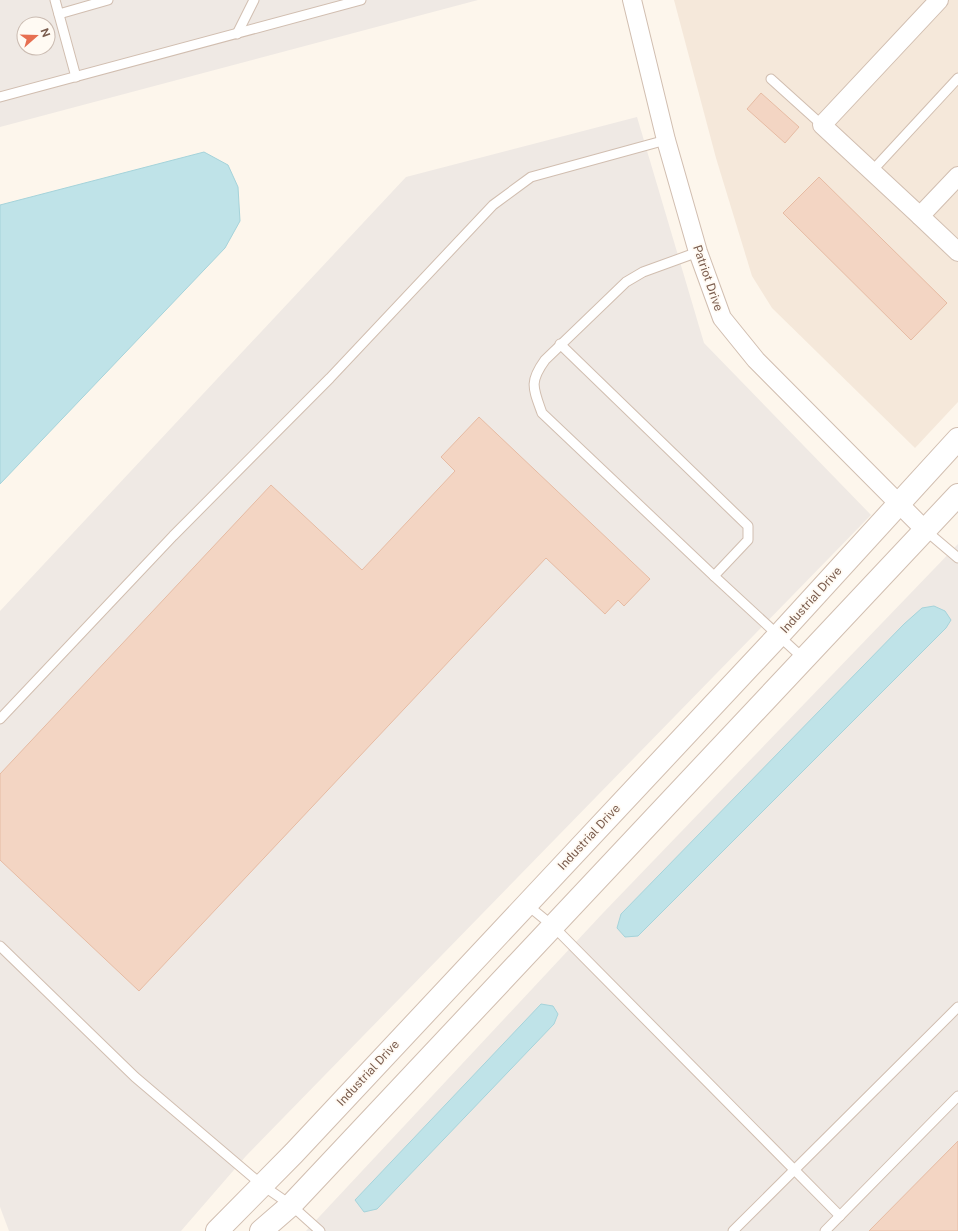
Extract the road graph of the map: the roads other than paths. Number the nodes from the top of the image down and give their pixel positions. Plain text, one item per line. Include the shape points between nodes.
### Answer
1 (55, 0) edge
2 (108, 0) edge
3 (254, 0) edge
4 (361, 0) edge
5 (632, 0) edge
6 (939, 0) edge
7 (59, 14) junction
8 (237, 34) junction
9 (76, 77) junction
10 (958, 78) edge
11 (771, 79) dead end
12 (0, 97) edge
13 (822, 125) junction
14 (666, 140) junction
15 (872, 171) junction
16 (958, 176) edge
17 (920, 216) junction
18 (698, 252) junction
19 (958, 252) edge
20 (560, 344) junction
21 (958, 439) edge
22 (958, 495) edge
23 (899, 502) junction
24 (925, 530) junction
25 (958, 558) edge
26 (714, 576) junction
27 (780, 635) junction
28 (804, 659) junction
29 (0, 719) edge
30 (526, 904) junction
31 (553, 926) junction
32 (0, 946) edge
33 (958, 1008) edge
34 (958, 1096) edge
35 (794, 1169) junction
36 (262, 1185) junction
37 (291, 1205) junction
38 (840, 1216) junction
39 (217, 1231) edge
40 (262, 1231) edge
41 (320, 1231) edge
42 (733, 1231) edge
43 (825, 1231) edge

1 - 7 lane
2 - 7 lane
3 - 8 lane
4 - 8 lane
5 - 14 street, Patriot Drive
6 - 13 street
7 - 9 lane
8 - 9 lane
9 - 12 lane
10 - 15 lane
11 - 13 lane
13 - 15 street
14 - 18 street, Patriot Drive
14 - 29 lane via 531,177 493,205 330,378 173,536
15 - 17 street
16 - 17 street
17 - 19 street
18 - 20 lane via 643,272 626,282
18 - 23 street, Patriot Drive via 722,318 756,360
20 - 26 lane via 535,373 534,391 542,412
20 - 26 lane via 748,526 748,540
21 - 23 street, Industrial Drive
22 - 24 street
23 - 24 street, Patriot Drive
23 - 27 street, Industrial Drive
24 - 25 lane
24 - 28 street
26 - 27 lane
27 - 28 lane
27 - 30 street, Industrial Drive
28 - 31 street
30 - 31 lane
30 - 36 street, Industrial Drive
31 - 35 lane
31 - 37 street
32 - 36 lane via 135,1077
33 - 35 lane
34 - 38 lane
35 - 38 lane
35 - 42 lane
36 - 37 lane
36 - 39 street, Industrial Drive
37 - 40 street
37 - 41 lane
38 - 43 lane

